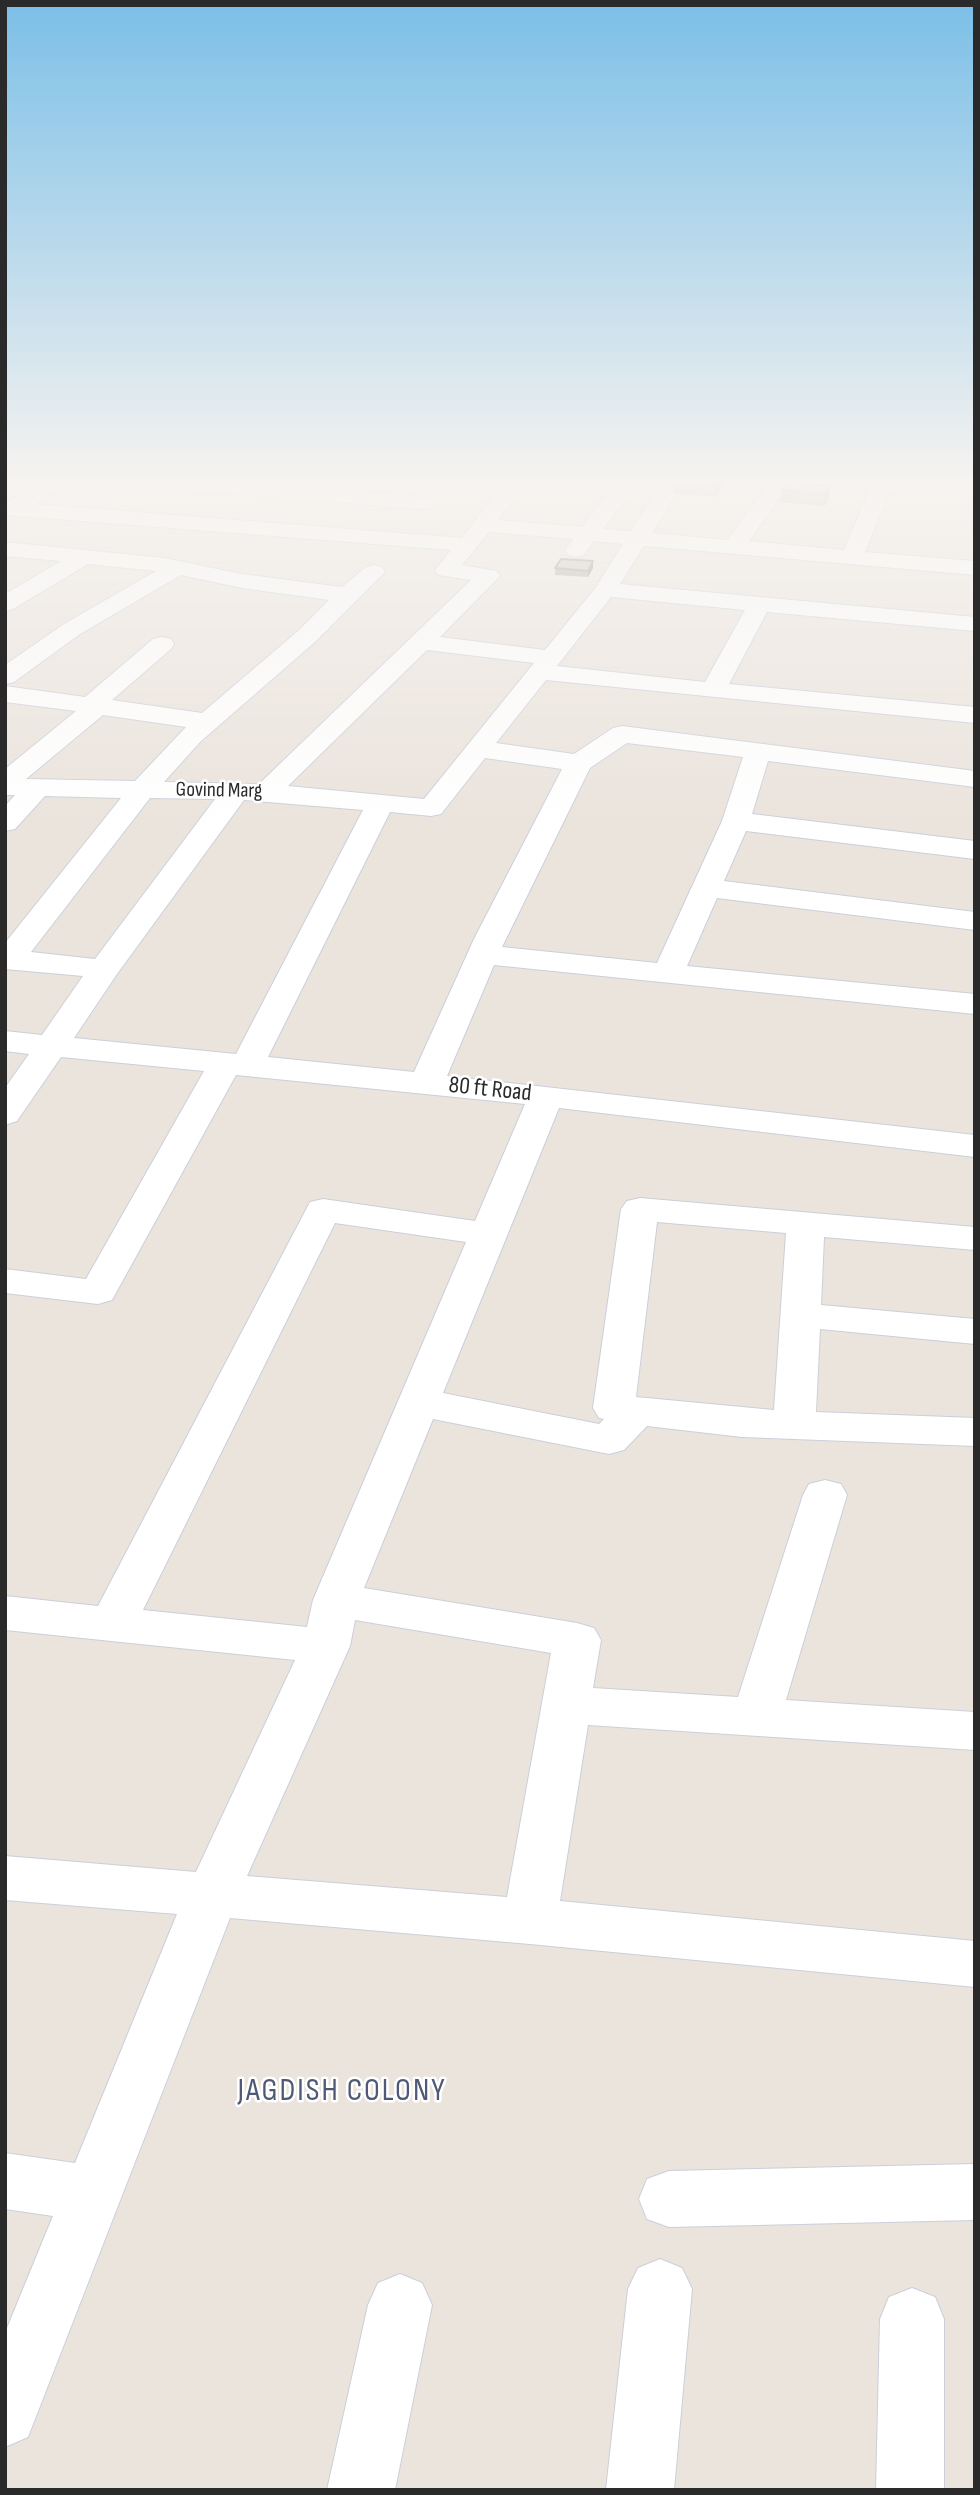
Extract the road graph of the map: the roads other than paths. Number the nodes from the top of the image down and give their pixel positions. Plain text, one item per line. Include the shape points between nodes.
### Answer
1 (130, 595) edge
2 (346, 595) edge
3 (469, 595) edge
4 (601, 595) edge
5 (665, 595) edge
6 (760, 604) junction
7 (974, 621) edge
8 (421, 642) junction
9 (162, 644) dead end
10 (546, 665) junction
11 (5, 677) edge
12 (713, 690) junction
13 (5, 694) edge
14 (95, 705) junction
15 (975, 715) edge
16 (207, 722) junction
17 (478, 749) junction
18 (758, 751) junction
19 (579, 763) junction
20 (975, 779) edge
21 (5, 785) edge
22 (37, 788) junction
23 (142, 790) junction
24 (236, 791) junction
25 (266, 792) junction
26 (381, 803) junction
27 (736, 821) junction
28 (5, 823) edge
29 (975, 850) edge
30 (706, 888) junction
31 (975, 921) edge
32 (485, 955) junction
33 (7, 959) edge
34 (104, 969) junction
35 (668, 973) junction
36 (975, 1004) edge
37 (5, 1041) edge
38 (52, 1046) junction
39 (236, 1065) junction
40 (426, 1084) junction
41 (546, 1096) junction
42 (5, 1114) edge
43 (975, 1146) edge
44 (806, 1226) junction
45 (488, 1234) junction
46 (975, 1239) edge
47 (5, 1281) edge
48 (801, 1315) junction
49 (975, 1332) edge
50 (418, 1402) junction
51 (636, 1411) junction
52 (794, 1426) junction
53 (975, 1432) edge
54 (825, 1495) dead end
55 (5, 1613) edge
56 (331, 1623) junction
57 (112, 1625) junction
58 (567, 1705) junction
59 (756, 1718) junction
60 (975, 1731) edge
61 (5, 1878) edge
62 (211, 1897) junction
63 (530, 1921) junction
64 (975, 1964) edge
65 (5, 2181) edge
66 (975, 2192) edge
67 (93, 2194) junction
68 (669, 2199) dead end
69 (660, 2289) dead end
70 (400, 2305) dead end
71 (912, 2319) dead end
72 (5, 2414) edge
73 (361, 2490) edge
74 (640, 2490) edge
75 (910, 2490) edge

1 - 11 street via 72,629
2 - 16 street via 307,636
3 - 8 street
4 - 10 street
5 - 6 street
6 - 7 street
6 - 12 street
8 - 10 street
8 - 25 street
9 - 14 street
10 - 12 street
10 - 17 street
12 - 15 street
13 - 14 street
14 - 16 street
14 - 21 street
16 - 23 street
17 - 19 street
17 - 26 street, Govind Marg via 431,807
18 - 19 street via 622,734
18 - 20 street
18 - 27 street
19 - 32 street
21 - 22 street, Govind Marg
22 - 23 street, Govind Marg
22 - 28 street
23 - 24 street, Govind Marg
23 - 33 street
24 - 25 street, Govind Marg
24 - 34 street
25 - 26 street, Govind Marg
26 - 39 street
27 - 29 street
27 - 30 street
30 - 31 street
30 - 35 street
32 - 35 street
32 - 40 street
33 - 34 street
34 - 38 street
35 - 36 street
37 - 38 street, 80 ft Road
38 - 39 street, 80 ft Road
38 - 42 street
39 - 40 street, 80 ft Road
39 - 47 street via 98,1292
40 - 41 street, 80 ft Road
41 - 43 street, 80 ft Road
41 - 45 street
44 - 46 street
44 - 48 street
44 - 51 street via 640,1209 614,1408
45 - 50 street
45 - 57 street via 324,1210
48 - 49 street
48 - 52 street
50 - 51 street via 609,1440
50 - 56 street
51 - 52 street
52 - 53 street
54 - 59 street
55 - 57 street
56 - 57 street
56 - 58 street via 577,1640
56 - 62 street
58 - 59 street
58 - 63 street
59 - 60 street
61 - 62 street
62 - 63 street
62 - 67 street
63 - 64 street
65 - 67 street
66 - 68 street
67 - 72 street
69 - 74 street
70 - 73 street
71 - 75 street

